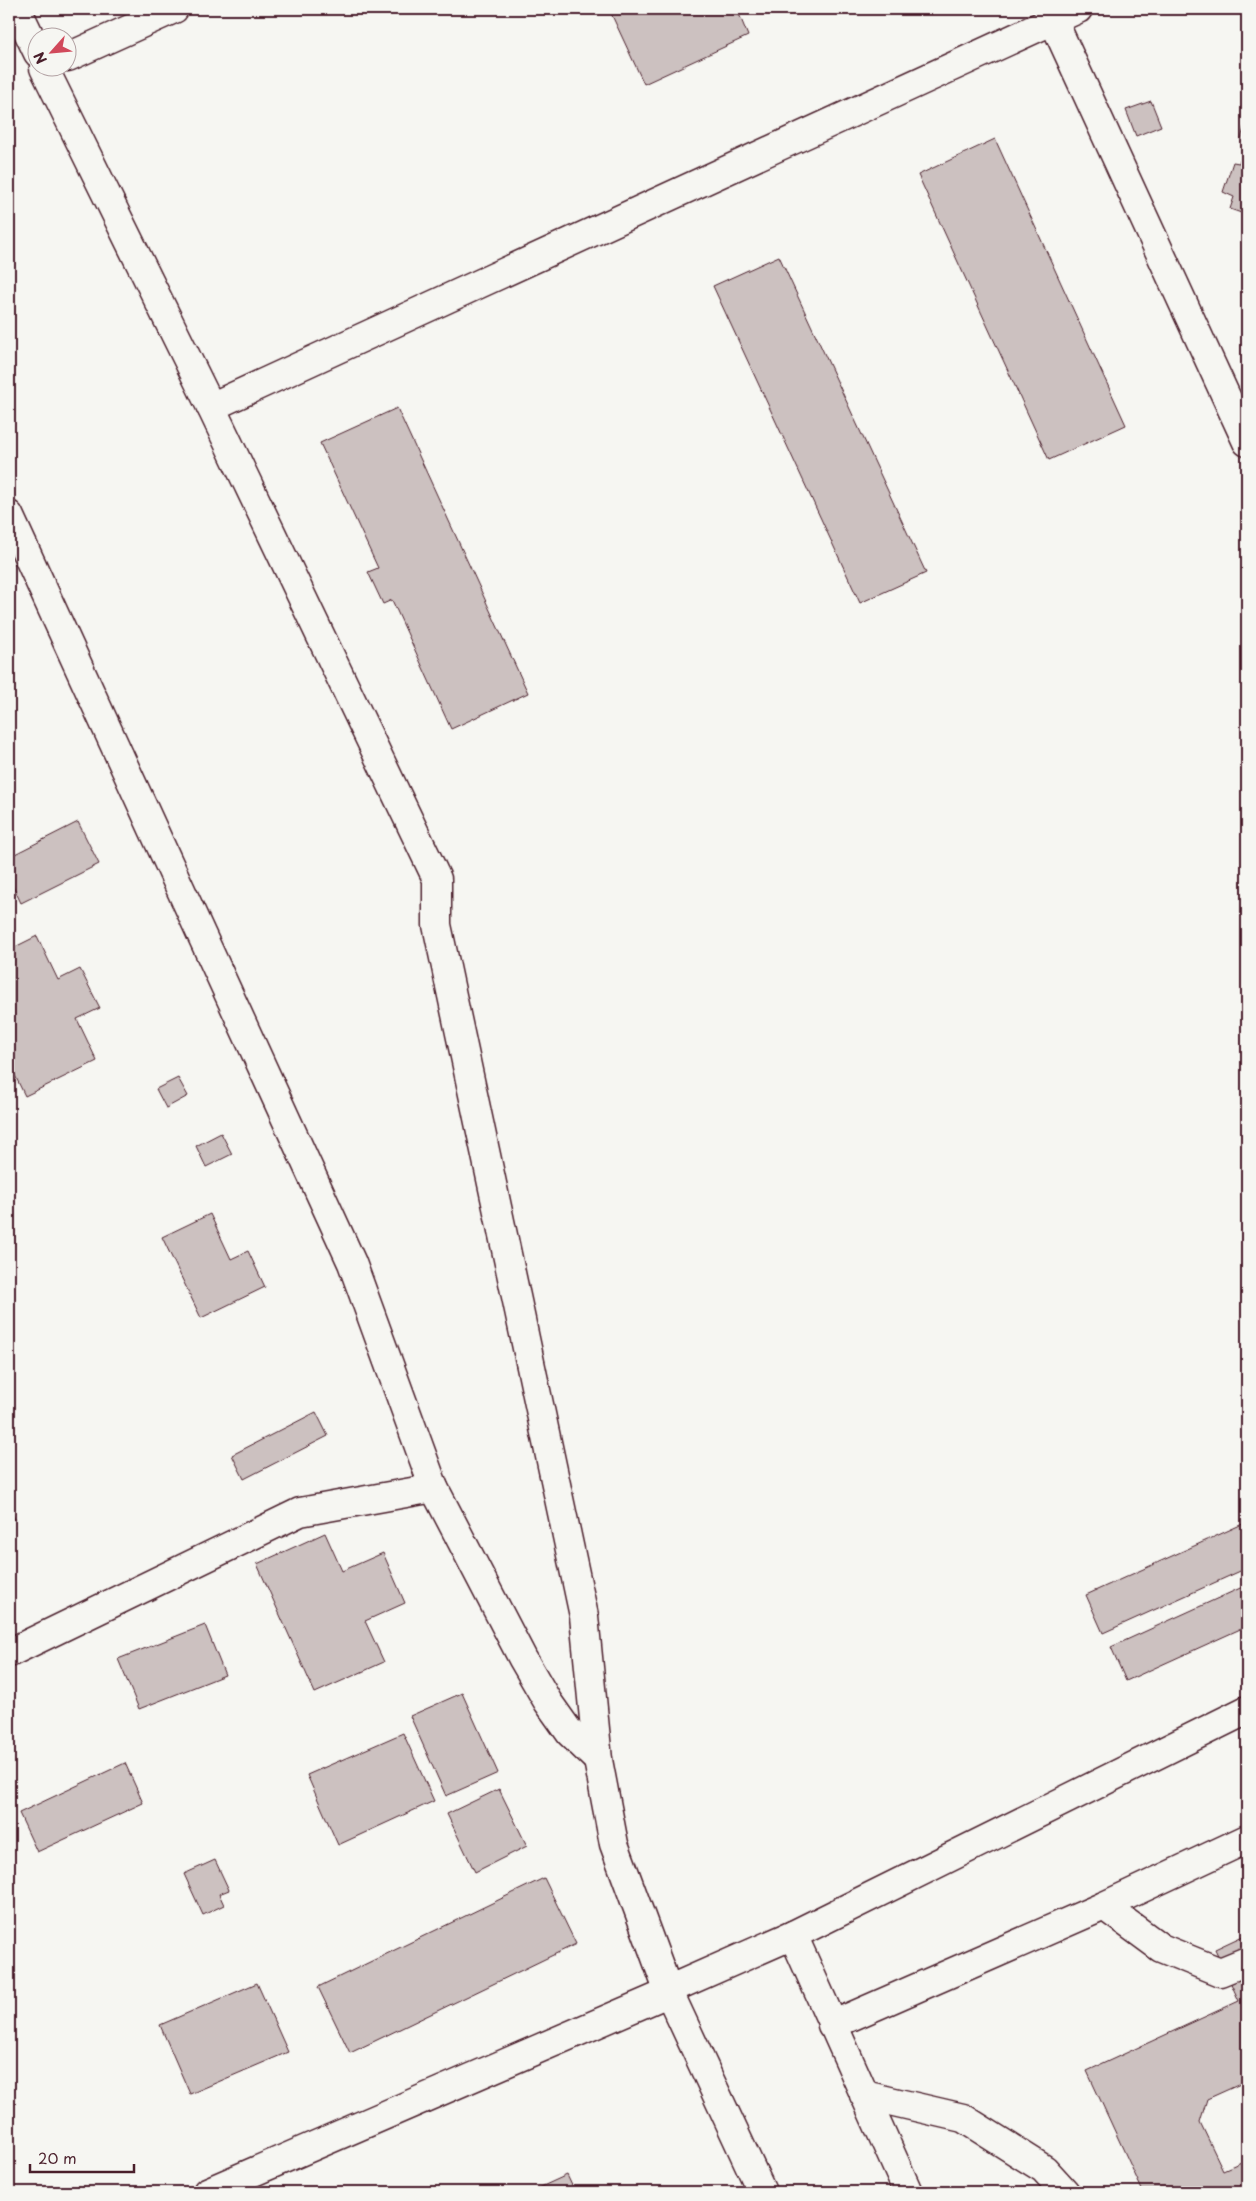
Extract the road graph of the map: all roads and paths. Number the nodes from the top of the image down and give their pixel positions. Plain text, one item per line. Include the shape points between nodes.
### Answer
1 (17, 9) edge
2 (174, 9) edge
3 (1078, 9) edge
4 (1050, 15) edge
5 (28, 32) edge
6 (78, 52) edge
7 (49, 78) edge
8 (211, 407) junction
9 (1247, 442) edge
10 (9, 515) edge
11 (434, 1488) junction
12 (9, 1653) edge
13 (1247, 1710) edge
14 (598, 1760) junction
15 (1247, 1839) edge
16 (1104, 1906) junction
17 (793, 1935) junction
18 (1247, 1961) edge
19 (669, 1991) junction
20 (832, 2025) junction
21 (864, 2095) junction
22 (206, 2192) edge
23 (762, 2192) edge
24 (908, 2192) edge
25 (1065, 2192) edge

1 - 5 street
2 - 6 street
3 - 4 street
4 - 8 street
4 - 9 street
7 - 8 street
8 - 14 street via 437,879 437,924 584,1616
10 - 11 street via 352,1263
11 - 12 street via 300,1512
11 - 14 street via 548,1702 570,1733
13 - 17 street
14 - 19 street via 614,1844
15 - 16 street
16 - 18 street via 1161,1948 1220,1972
16 - 20 street
17 - 19 street
17 - 20 street
19 - 22 street
19 - 23 street
20 - 21 street
21 - 24 street
21 - 25 street via 963,2118 1044,2168

